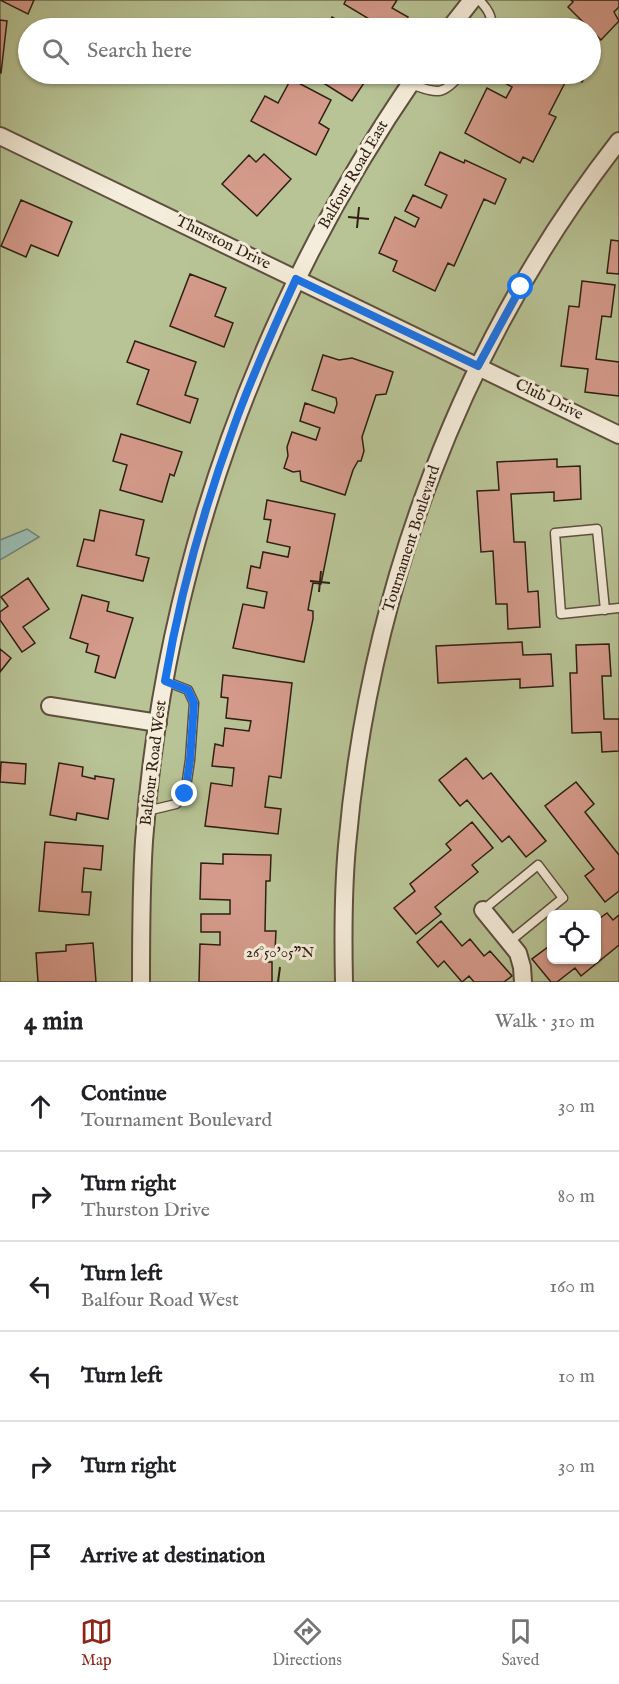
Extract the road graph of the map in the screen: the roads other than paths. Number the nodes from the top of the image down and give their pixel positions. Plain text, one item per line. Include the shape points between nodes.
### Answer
1 (472, 0) edge
2 (479, 0) edge
3 (458, 18) edge
4 (492, 18) edge
5 (411, 84) edge
6 (421, 84) edge
7 (452, 84) edge
8 (0, 136) edge
9 (619, 141) edge
10 (296, 279) junction
11 (478, 366) junction
12 (619, 435) edge
13 (619, 609) edge
14 (605, 610) junction
15 (165, 681) junction
16 (50, 706) dead end
17 (158, 723) junction
18 (147, 811) junction
19 (483, 910) joint
20 (508, 942) junction
21 (141, 982) edge
22 (344, 982) edge
23 (523, 982) edge

1 - 3 street
2 - 4 lane
5 - 10 street, Balfour Road East via 351,177
6 - 7 lane via 433,92 446,90
8 - 10 street, Thurston Drive
9 - 11 street, Tournament Boulevard via 554,232
10 - 11 street, Thurston Drive
10 - 15 street, Balfour Road West via 263,351 208,501
11 - 12 street, Club Drive
11 - 22 street, Tournament Boulevard via 421,503 376,656 355,773 347,847
13 - 14 lane
14 - 14 lane via 561,614 555,533 597,529
15 - 17 street, Balfour Road West
15 - 18 lane via 188,690 194,703 190,760 185,794 176,804
16 - 17 street
17 - 18 street, Balfour Road West
18 - 21 street, Balfour Road West
19 - 20 street
19 - 20 lane via 538,865 563,898
20 - 23 street via 518,953

